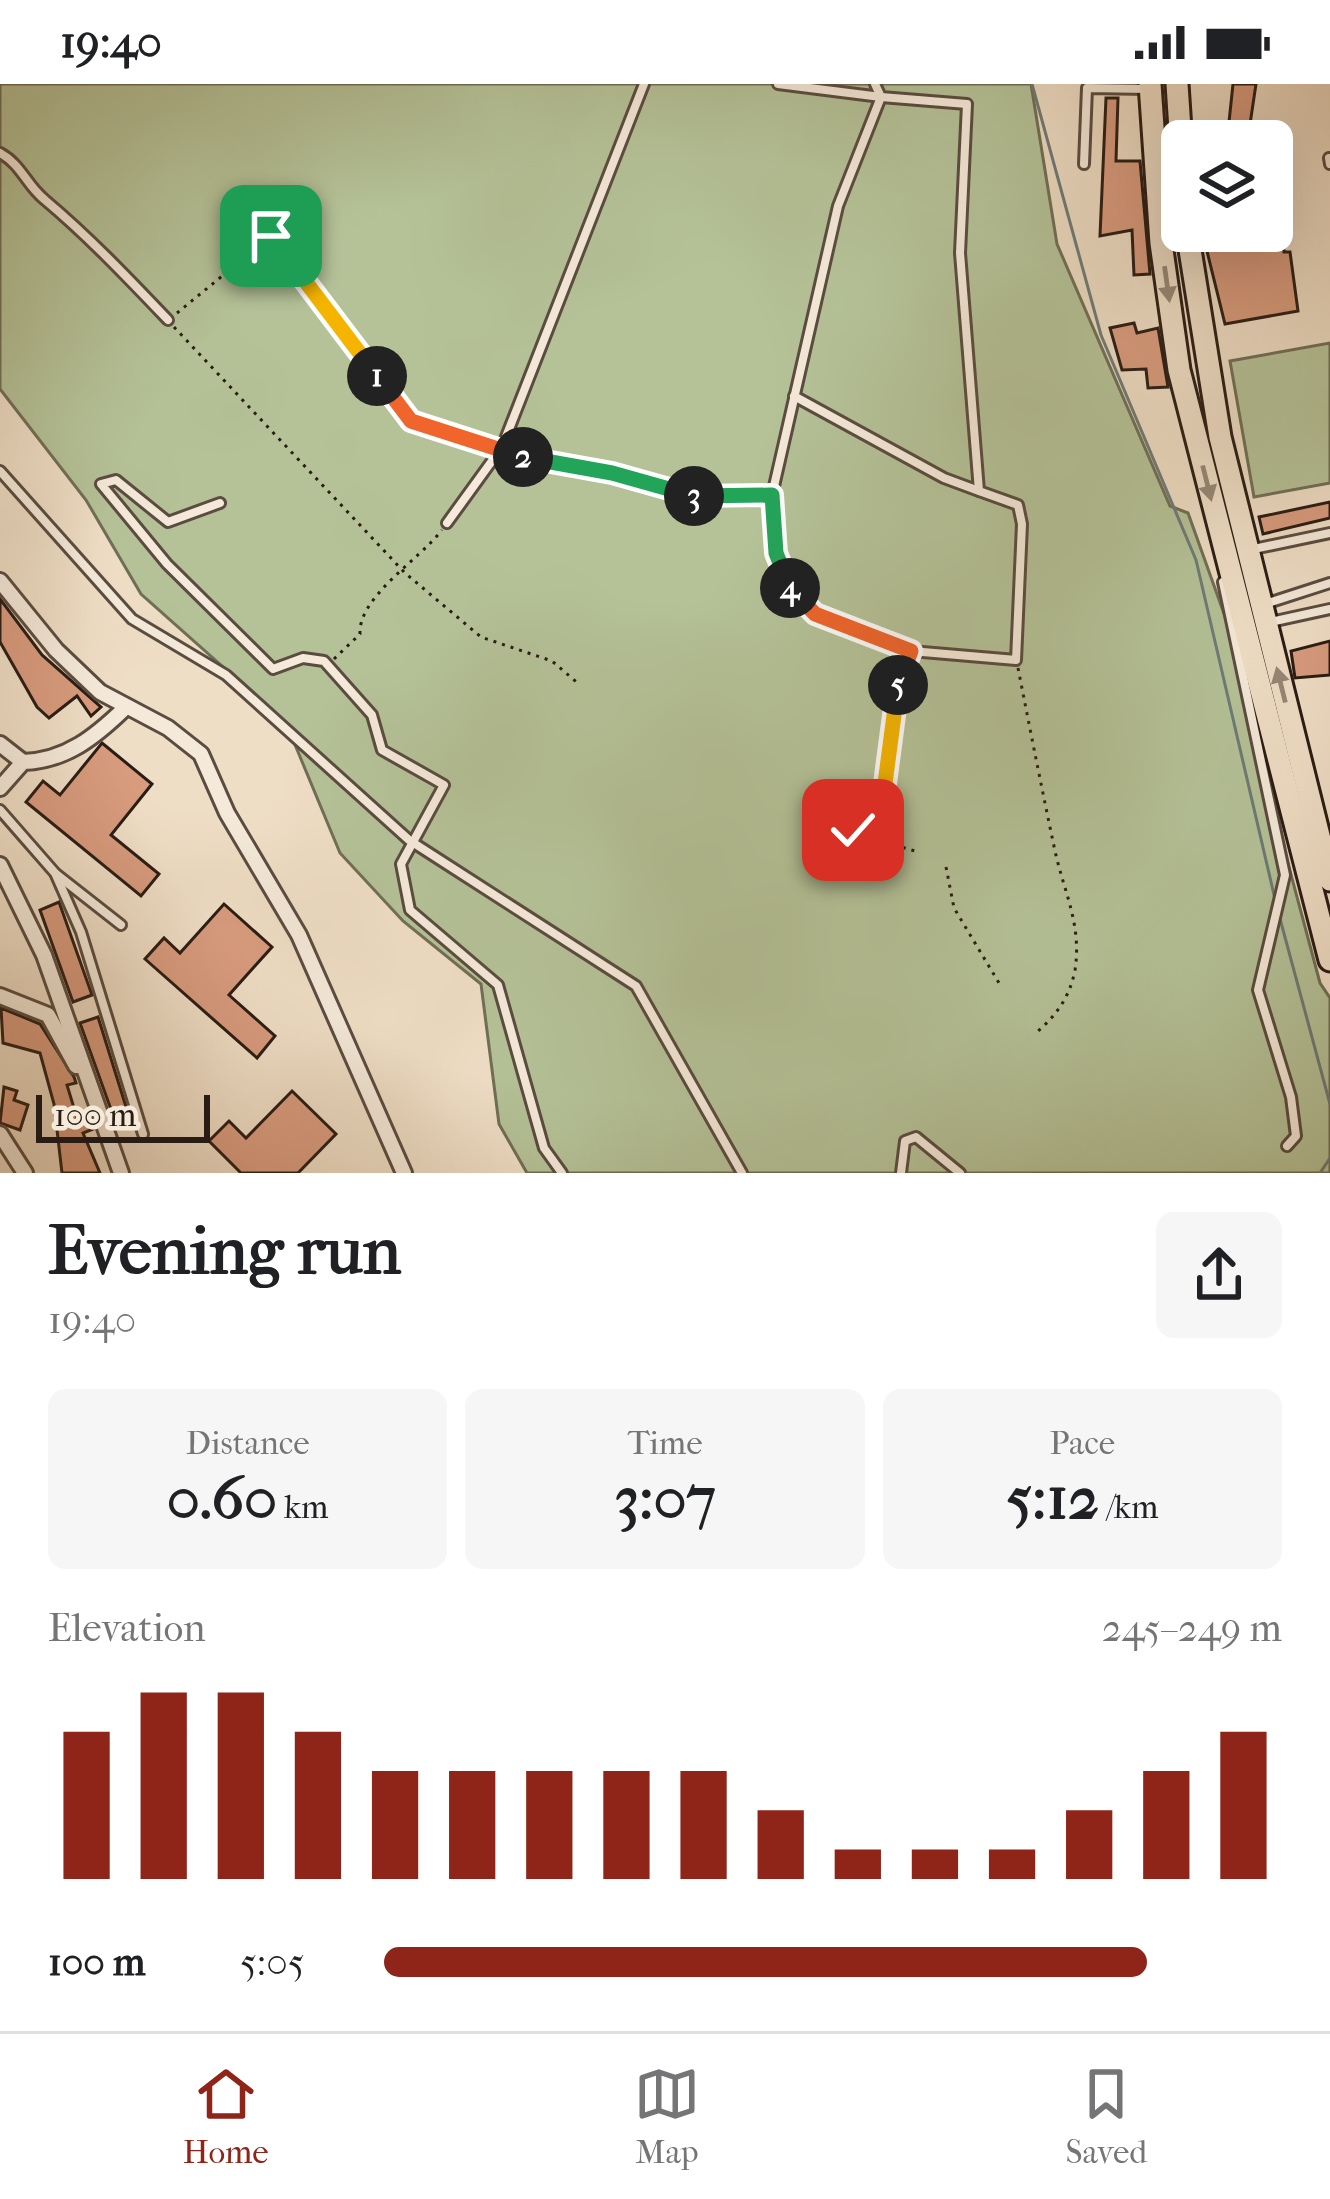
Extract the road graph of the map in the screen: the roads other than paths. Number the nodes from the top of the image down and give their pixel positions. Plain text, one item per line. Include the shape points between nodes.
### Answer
1 (644, 84) edge
2 (778, 84) edge
3 (874, 84) edge
4 (1177, 84) edge
5 (1150, 87) edge
6 (880, 97) junction
7 (1179, 120) edge
8 (0, 153) edge
9 (1084, 164) dead end
10 (1190, 252) edge
11 (168, 320) road end
12 (794, 396) junction
13 (0, 471) edge
14 (979, 491) junction
15 (772, 495) road end
16 (220, 503) dead end
17 (447, 523) road end
18 (1330, 533) edge
19 (1247, 551) junction
20 (1229, 574) junction
21 (0, 581) edge
22 (1330, 583) edge
23 (1330, 609) edge
24 (1263, 614) junction
25 (911, 651) road end
26 (125, 709) junction
27 (0, 744) edge
28 (23, 763) junction
29 (0, 788) edge
30 (0, 810) edge
31 (409, 840) junction
32 (0, 865) edge
33 (55, 873) junction
34 (1330, 880) edge
35 (121, 925) dead end
36 (1330, 959) edge
37 (0, 996) edge
38 (0, 1134) edge
39 (143, 1134) dead end
40 (1287, 1146) dead end
41 (25, 1173) edge
42 (117, 1173) edge
43 (404, 1173) edge
44 (562, 1173) edge
45 (742, 1173) edge
46 (901, 1173) edge
47 (960, 1173) edge

1 - 17 lane via 502,447
2 - 6 lane
3 - 6 lane
4 - 7 main road
5 - 9 lane via 1087,88
5 -> 20 main road via 1179,370
6 - 12 lane via 838,206
6 - 14 lane via 967,104 961,253
8 - 11 lane
10 - 19 main road via 1205,365
12 - 14 lane
12 - 15 lane
13 - 31 lane via 132,620 226,675
14 - 25 lane via 1018,506 1022,524 1016,660
16 - 31 lane via 168,522 116,480 101,484 167,564 273,669 303,658 328,666 372,715 382,750 444,784
18 - 19 lane
19 - 24 main road
20 - 36 main road
20 - 40 lane via 1222,576 1286,875 1258,990 1291,1096 1297,1136
21 - 26 street via 56,650
22 - 24 lane
23 - 24 lane
34 -> 24 main road
26 - 28 street via 90,741
26 - 43 street via 201,754 299,935
27 - 28 street
28 - 29 street
30 - 33 lane
31 - 44 lane via 401,864 410,910 498,985 544,1148
31 - 45 lane via 636,986
32 - 42 street via 44,955
33 - 35 lane
33 - 39 lane
37 - 42 street via 56,1024
38 - 41 street
46 - 47 lane via 904,1142 916,1137

